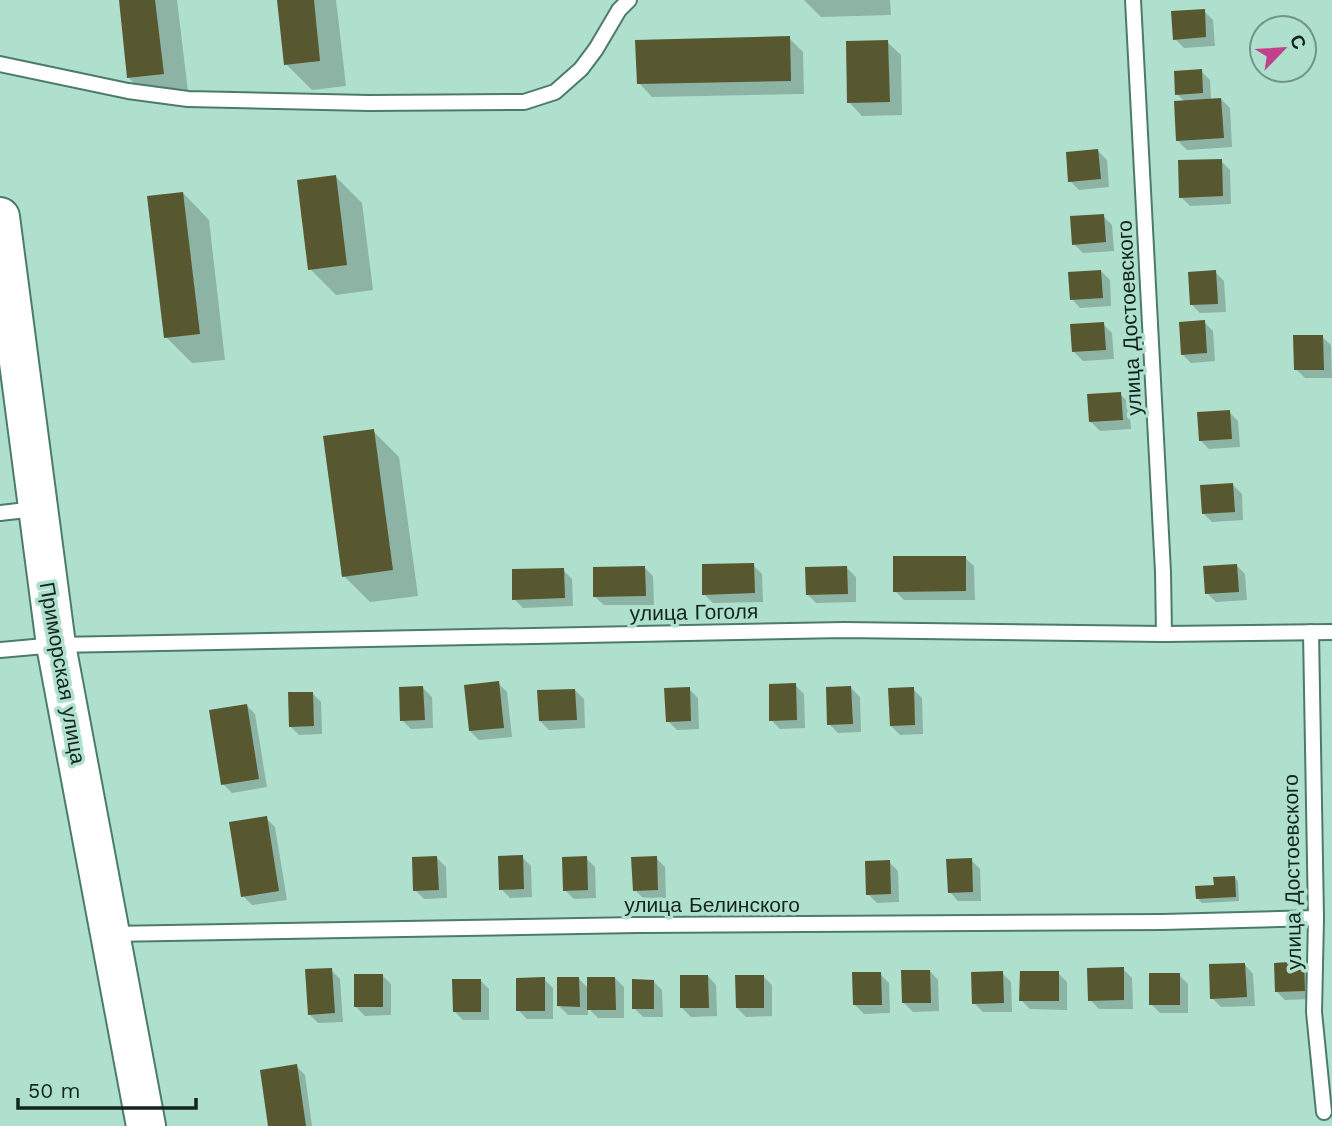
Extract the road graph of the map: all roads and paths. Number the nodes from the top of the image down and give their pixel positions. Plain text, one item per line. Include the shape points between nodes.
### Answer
1 (629, 0) edge
2 (1133, 0) edge
3 (0, 64) edge
4 (0, 218) edge
5 (18, 511) edge
6 (1311, 632) junction
7 (1332, 632) edge
8 (1164, 634) junction
9 (56, 645) junction
10 (0, 650) edge
11 (1316, 918) junction
12 (109, 934) junction
13 (1324, 1112) dead end
14 (146, 1126) edge

1 - 3 lane via 581,69 555,92 524,102 188,99
2 - 8 lane, улица Достоевского
4 - 5 main road, Приморская улица
5 - 9 main road, Приморская улица
6 - 7 lane, улица Гоголя
6 - 8 lane, улица Гоголя
6 - 11 lane, улица Достоевского
8 - 9 lane, улица Гоголя via 844,630
9 - 10 lane, улица Гоголя
9 - 12 main road, Приморская улица
11 - 12 lane, улица Белинского
11 - 13 lane, улица Достоевского via 1314,1012
12 - 14 main road, Приморская улица

